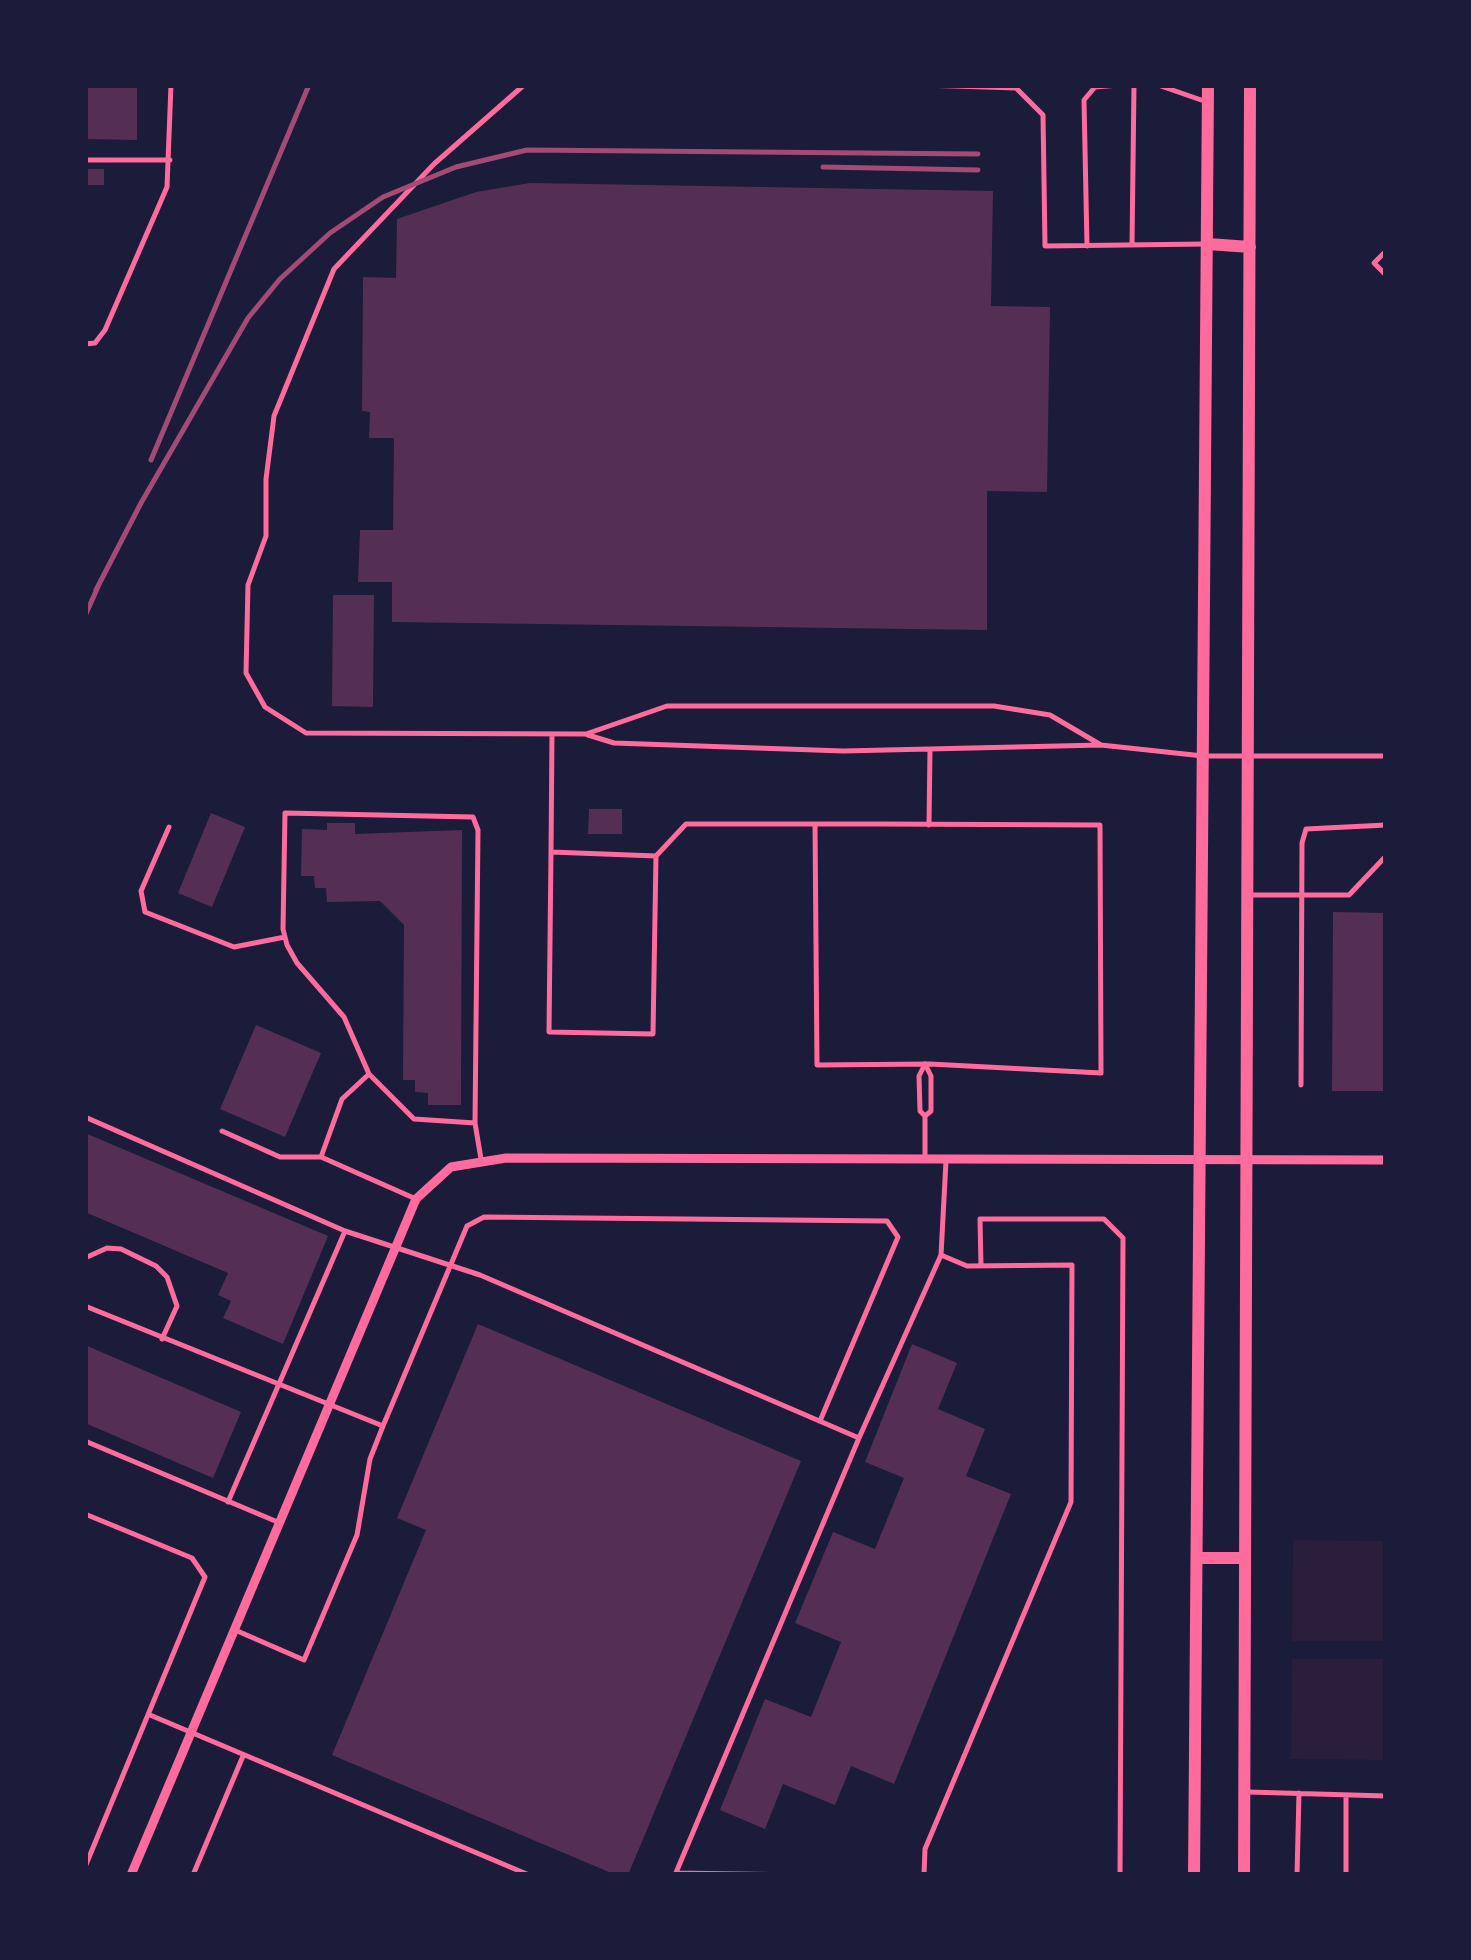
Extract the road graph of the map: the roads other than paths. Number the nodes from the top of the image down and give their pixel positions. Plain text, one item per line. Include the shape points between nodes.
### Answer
1 (171, 85) edge
2 (524, 85) edge
3 (922, 85) edge
4 (1119, 85) edge
5 (1134, 85) edge
6 (1158, 85) edge
7 (1208, 85) edge
8 (1250, 85) edge
9 (1208, 103) junction
10 (85, 160) edge
11 (170, 160) junction
12 (1208, 244) junction
13 (1087, 246) junction
14 (1132, 246) junction
15 (1250, 247) junction
16 (1386, 251) edge
17 (1386, 275) edge
18 (85, 344) edge
19 (552, 734) junction
20 (586, 734) junction
21 (1102, 745) junction
22 (930, 749) junction
23 (1246, 755) junction
24 (1203, 756) junction
25 (1386, 756) edge
26 (815, 824) junction
27 (930, 824) junction
28 (1386, 825) edge
29 (169, 827) dead end
30 (551, 852) junction
31 (656, 856) junction
32 (1386, 856) edge
33 (1247, 894) junction
34 (1302, 895) junction
35 (285, 937) junction
36 (925, 1064) junction
37 (369, 1074) junction
38 (1301, 1085) dead end
39 (925, 1116) junction
40 (85, 1117) edge
41 (475, 1123) junction
42 (222, 1131) dead end
43 (321, 1157) junction
44 (482, 1159) junction
45 (1386, 1160) edge
46 (925, 1161) junction
47 (946, 1161) junction
48 (1198, 1161) junction
49 (1247, 1162) junction
50 (416, 1200) junction
51 (345, 1231) junction
52 (394, 1247) junction
53 (941, 1255) junction
54 (85, 1258) edge
55 (452, 1264) junction
56 (981, 1266) junction
57 (85, 1306) edge
58 (162, 1339) junction
59 (279, 1384) junction
60 (330, 1403) junction
61 (820, 1421) junction
62 (383, 1426) junction
63 (859, 1438) junction
64 (85, 1441) edge
65 (228, 1502) junction
66 (85, 1514) edge
67 (280, 1523) junction
68 (1197, 1558) junction
69 (1244, 1558) junction
70 (235, 1630) junction
71 (150, 1714) junction
72 (191, 1733) junction
73 (243, 1756) junction
74 (1244, 1792) junction
75 (1298, 1793) junction
76 (1346, 1795) junction
77 (1386, 1796) edge
78 (85, 1867) edge
79 (675, 1874) edge
80 (695, 1874) edge
81 (131, 1875) edge
82 (193, 1875) edge
83 (529, 1875) edge
84 (802, 1875) edge
85 (924, 1875) edge
86 (1120, 1875) edge
87 (1194, 1875) edge
88 (1244, 1875) edge
89 (1298, 1875) edge
90 (1346, 1875) edge

1 - 11 lane
2 - 19 lane via 434,164 334,269 274,416 266,536 248,585 246,673 265,708 306,733
3 - 13 lane via 1016,88 1043,115 1044,246
4 - 13 lane via 1095,88 1084,100
5 - 14 lane
6 - 9 lane
7 - 9 main road
8 - 15 main road
9 - 12 main road
10 - 11 lane
11 - 18 lane via 166,186 106,330
12 - 14 lane
12 - 15 main road
12 - 24 main road
13 - 14 lane
15 - 23 main road
16 - 17 lane via 1374,263
19 - 20 lane
19 - 30 lane
20 - 21 lane via 668,706 994,706 1050,715
20 - 22 lane via 614,743
21 - 22 lane
21 - 24 lane
22 - 27 lane
23 - 24 lane
23 - 25 lane
23 - 33 main road
24 - 48 main road
26 - 27 lane
26 - 31 lane via 686,824
26 - 36 lane via 817,1065
27 - 36 lane via 1100,825 1101,1074
28 - 34 lane via 1306,829
29 - 35 lane via 141,891 145,912 234,947
30 - 31 lane
30 - 31 lane via 550,1032 654,1034
32 - 34 lane via 1349,895
33 - 34 lane
33 - 49 main road
34 - 38 lane
35 - 37 lane via 297,963 344,1017
35 - 41 lane via 285,812 473,817
36 - 39 lane via 919,1076
36 - 39 lane via 931,1112
37 - 41 lane via 414,1119
37 - 43 lane via 342,1100
39 - 46 lane
40 - 51 lane
41 - 44 lane
42 - 43 lane via 280,1157
43 - 50 lane
44 - 46 street
44 - 50 street via 452,1166
45 - 49 street
46 - 47 street
47 - 48 street
47 - 53 lane
48 - 49 street
48 - 68 main road
49 - 69 main road
50 - 52 street
51 - 52 lane
51 - 59 lane
52 - 55 lane
52 - 60 street
53 - 56 lane
53 - 63 lane
54 - 58 lane via 107,1248 122,1250 167,1277 177,1306
55 - 61 lane
55 - 61 lane via 467,1226 484,1216 887,1221 898,1237
55 - 62 lane
56 - 85 lane via 1072,1265 1071,1502 925,1850
56 - 86 lane via 980,1219 1104,1219 1124,1238
57 - 58 lane
58 - 59 lane
59 - 60 lane
59 - 65 lane
60 - 62 lane
60 - 67 street
61 - 63 lane
62 - 70 lane via 356,1535 304,1660
63 - 79 lane
64 - 65 lane
65 - 67 lane
66 - 71 lane via 192,1558 205,1578
67 - 70 street
68 - 69 main road
68 - 87 main road
69 - 74 main road
70 - 72 street
71 - 72 lane
71 - 78 lane
72 - 73 lane
72 - 81 street
73 - 82 lane
73 - 83 lane
74 - 75 lane
74 - 88 main road
75 - 76 lane
75 - 89 lane
76 - 77 lane
76 - 90 lane
79 - 80 lane
80 - 84 lane

